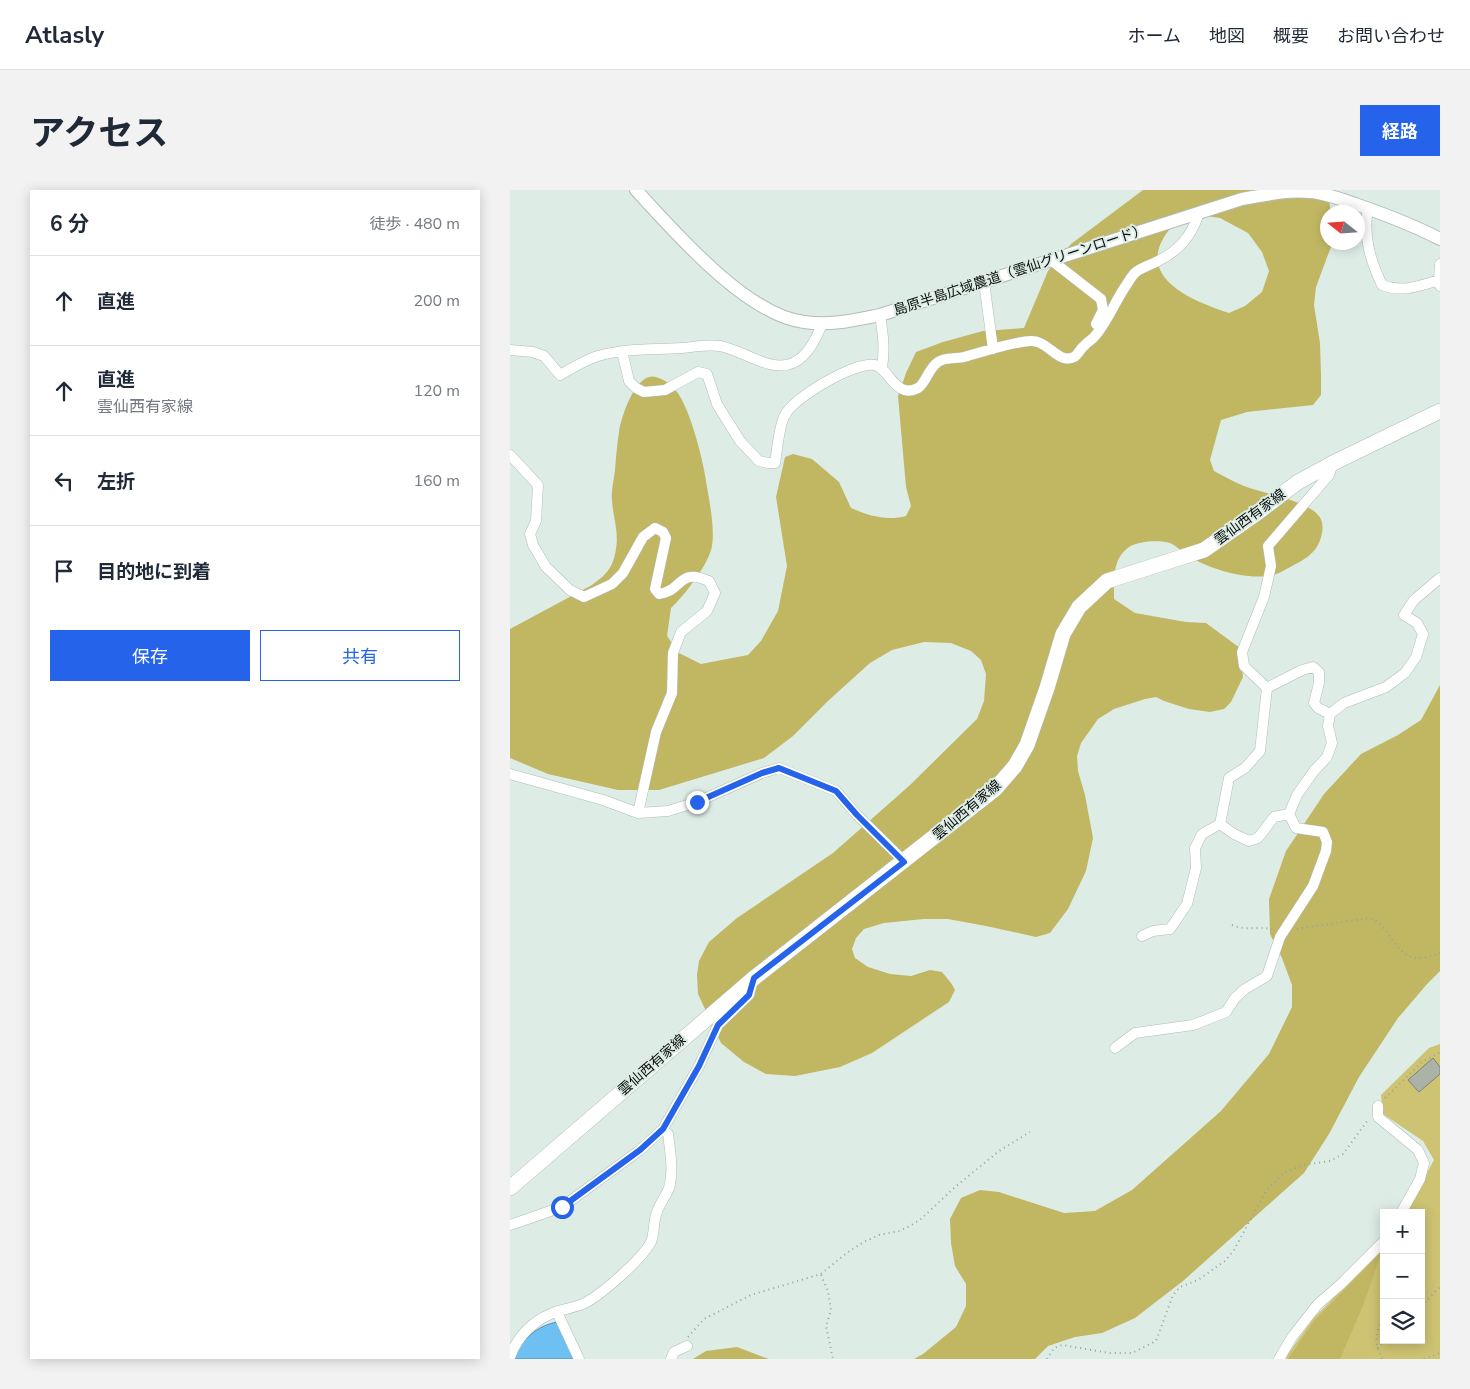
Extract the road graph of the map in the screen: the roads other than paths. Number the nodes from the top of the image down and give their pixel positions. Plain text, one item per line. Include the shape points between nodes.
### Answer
1 (636, 190) edge
2 (1368, 208) junction
3 (1199, 213) junction
4 (1440, 239) edge
5 (1051, 260) junction
6 (1440, 264) edge
7 (984, 282) junction
8 (1440, 283) edge
9 (880, 315) junction
10 (822, 324) junction
11 (1084, 345) junction
12 (993, 348) junction
13 (510, 350) edge
14 (622, 351) junction
15 (882, 368) junction
16 (1440, 411) edge
17 (510, 455) edge
18 (1333, 463) junction
19 (1440, 578) edge
20 (1267, 688) junction
21 (1330, 714) junction
22 (510, 774) edge
23 (638, 814) junction
24 (1289, 814) junction
25 (1220, 824) junction
26 (904, 862) junction
27 (1142, 936) dead end
28 (754, 978) junction
29 (1115, 1048) dead end
30 (1378, 1106) road end
31 (663, 1129) junction
32 (510, 1188) edge
33 (1403, 1209) edge
34 (510, 1224) edge
35 (1380, 1245) edge
36 (558, 1312) junction
37 (687, 1346) road end
38 (510, 1357) edge
39 (579, 1359) edge
40 (671, 1359) edge
41 (1280, 1359) edge

1 - 10 street, 島原半島広域農道（雲仙グリーンロード） via 686,243 743,295 783,316
2 - 3 street, 島原半島広域農道（雲仙グリーンロード） via 1312,192 1281,192 1242,199
2 - 4 street, 島原半島広域農道（雲仙グリーンロード）
2 - 8 street via 1367,246 1382,285 1392,289 1410,289
3 - 5 street, 島原半島広域農道（雲仙グリーンロード）
3 - 11 street via 1194,229 1182,246 1135,272 1094,338
5 - 7 street, 島原半島広域農道（雲仙グリーンロード）
5 - 11 street via 1101,299 1103,304 1101,315
6 - 8 street
7 - 9 street, 島原半島広域農道（雲仙グリーンロード）
7 - 12 street
9 - 10 street, 島原半島広域農道（雲仙グリーンロード）
9 - 15 street via 884,337
10 - 14 street via 807,352 793,363 779,366 718,345
11 - 12 street via 1076,356 1067,359 1032,341
12 - 15 street via 941,360 931,367 918,388 908,390 893,382
13 - 14 street via 544,356 560,375 597,356
14 - 15 street via 629,381 644,392 665,390 698,372 707,374 717,404 740,441 759,461 768,463 774,463 784,416 792,404 842,373 866,365
16 - 18 main road, 雲仙西有家線
17 - 23 street via 538,485 536,521 530,534 533,545 546,567 570,590 584,597 612,584 623,573 643,537 655,528 666,538 655,589 660,594 667,593 685,578 697,576 709,581 715,593 706,611 681,632 673,654 672,693 656,732
18 - 20 street via 1329,475 1268,546 1271,566 1264,597 1242,652 1244,666
18 - 26 main road, 雲仙西有家線 via 1298,482 1204,550 1107,581 1079,607 1063,634 1030,737 1015,766 996,789
19 - 21 street via 1414,600 1404,615 1417,623 1423,634 1416,657 1405,673 1386,687 1344,703
20 - 21 street via 1314,667 1319,672 1314,702
20 - 25 street via 1260,751 1245,768 1228,778
21 - 24 street via 1328,726 1332,743 1327,757 1297,795
22 - 23 street via 604,800
23 - 26 street via 668,811 697,802 779,768 836,791
24 - 25 street via 1274,817 1258,838 1249,841
24 - 29 street via 1296,828 1323,832 1326,851 1313,886 1280,937 1267,976 1245,989 1226,1012 1193,1026 1135,1032
25 - 27 street via 1202,834 1195,848 1196,868 1187,904 1170,929 1153,930
26 - 28 main road, 雲仙西有家線
28 - 31 street via 749,995 718,1025
28 - 32 main road, 雲仙西有家線
30 - 33 street via 1378,1117 1418,1150 1424,1163 1420,1179
31 - 34 street via 640,1150 562,1207
31 - 36 street via 668,1134 671,1181 656,1213 651,1241 624,1274 588,1302
35 - 41 street via 1318,1304 1292,1337
36 - 38 street via 524,1331
36 - 39 street
37 - 40 street via 677,1350

